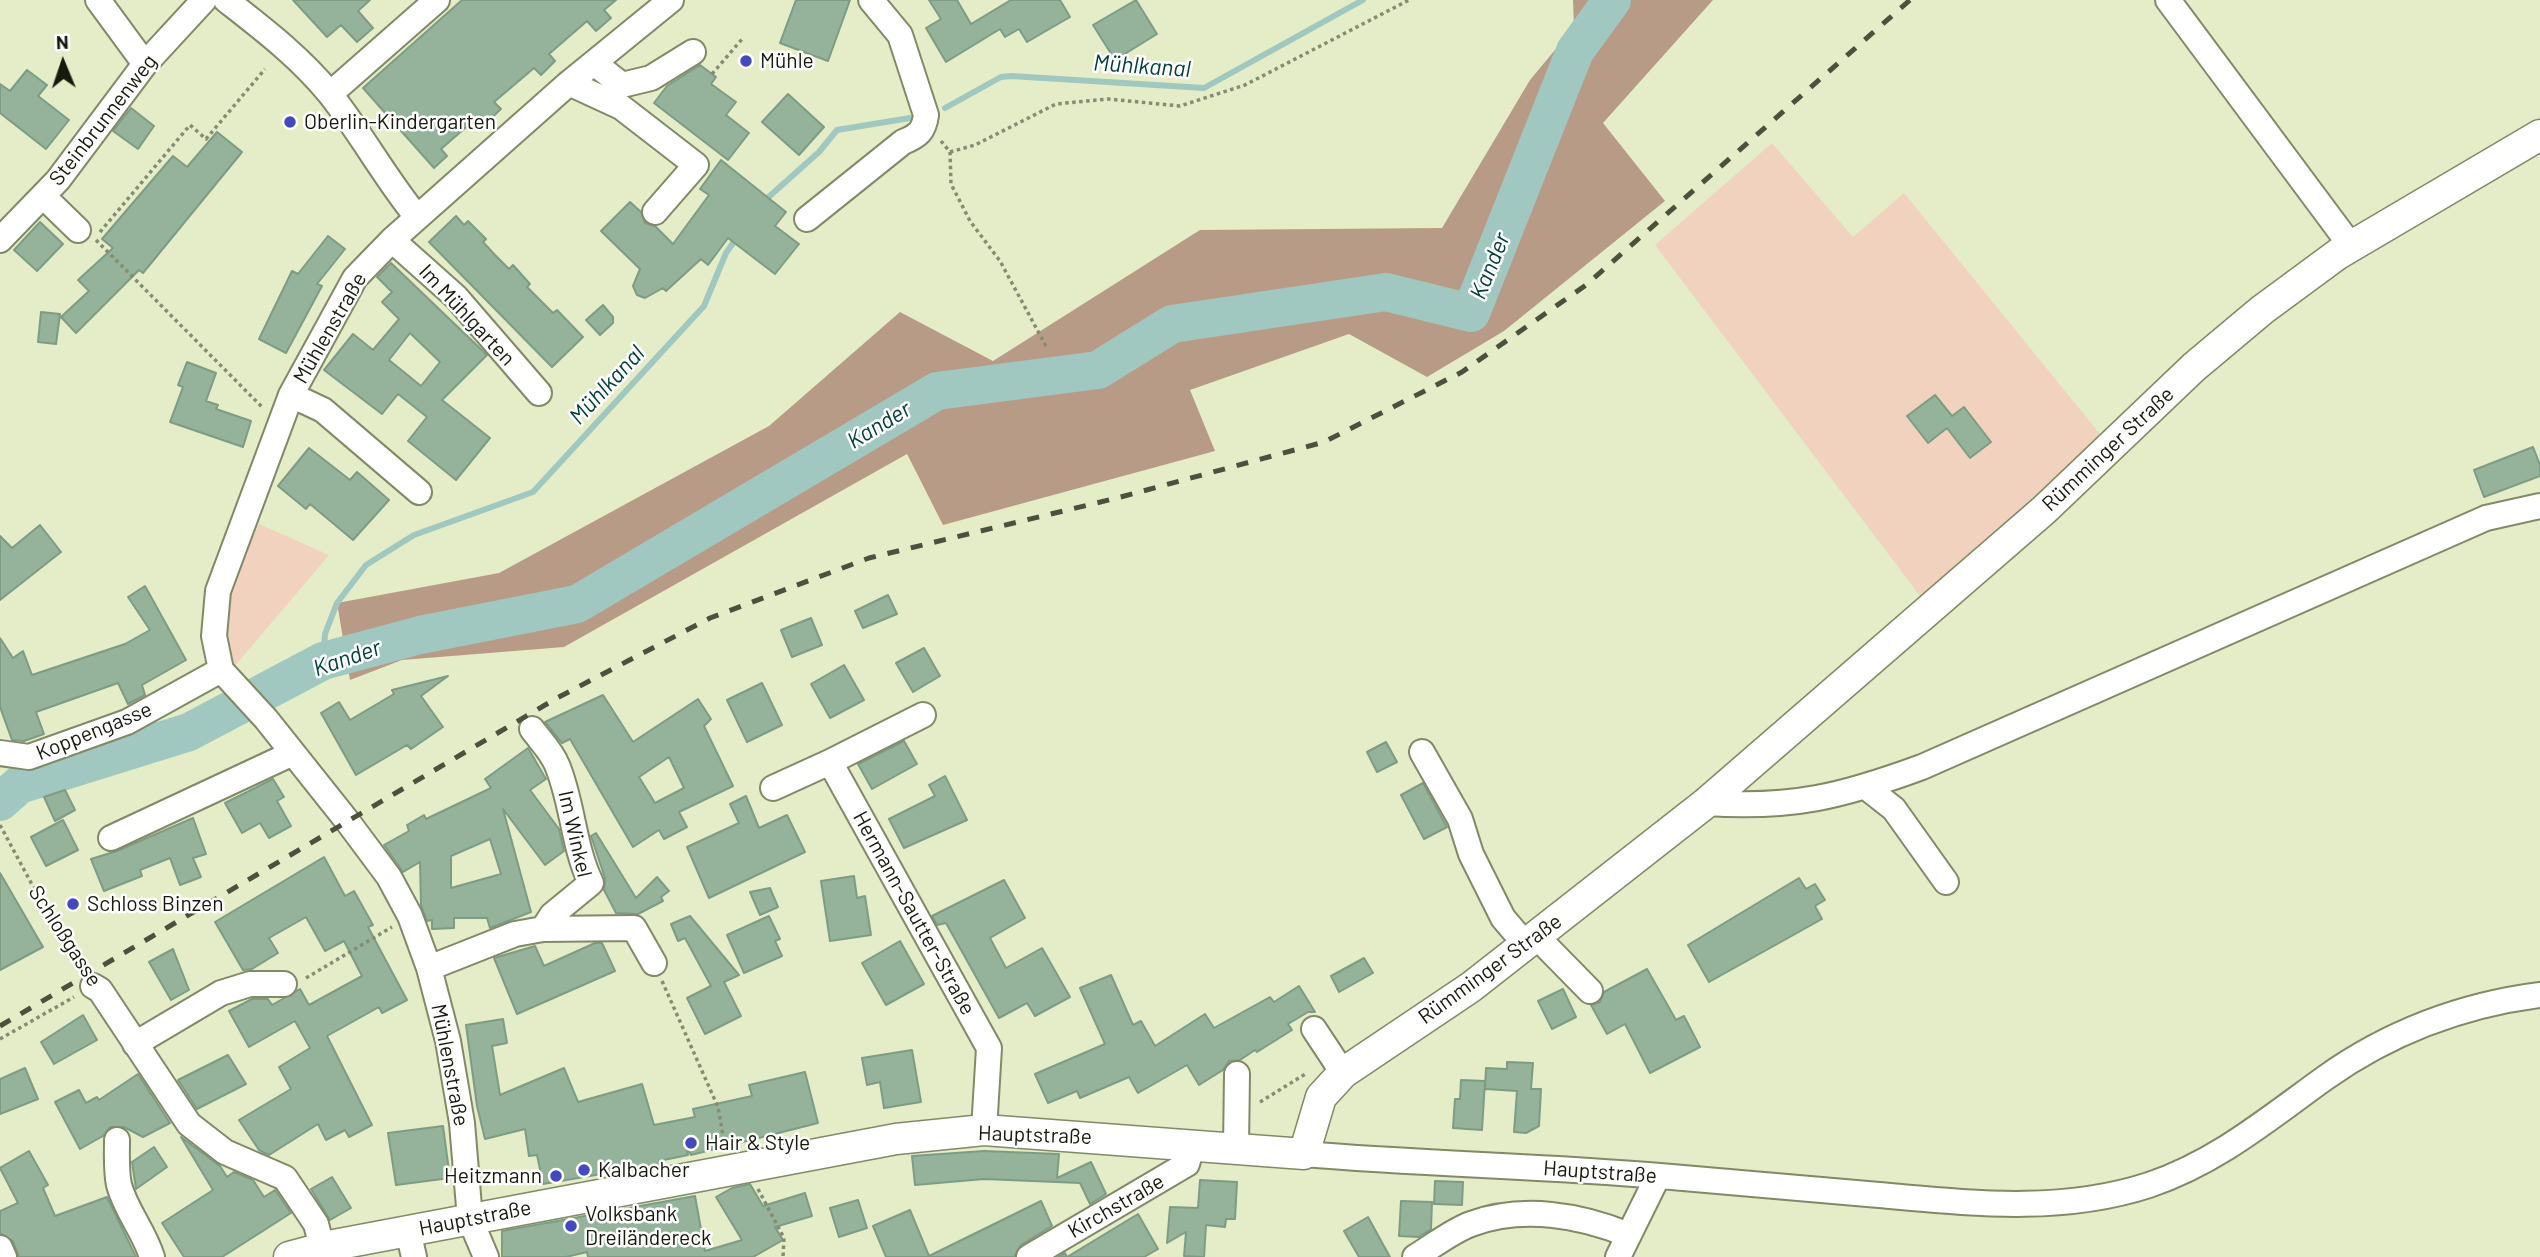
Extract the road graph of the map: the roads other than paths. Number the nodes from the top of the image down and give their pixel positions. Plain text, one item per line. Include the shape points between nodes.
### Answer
1 (99, 0) edge
2 (204, 0) edge
3 (226, 0) edge
4 (437, 0) edge
5 (671, 0) edge
6 (871, 0) edge
7 (2168, 0) edge
8 (693, 52) dead end
9 (594, 63) junction
10 (145, 64) junction
11 (569, 83) junction
12 (330, 94) junction
13 (2540, 135) edge
14 (43, 196) junction
15 (655, 212) dead end
16 (417, 217) junction
17 (807, 219) dead end
18 (86, 234) road end
19 (0, 240) edge
20 (392, 240) junction
21 (2351, 246) junction
22 (539, 393) dead end
23 (291, 395) junction
24 (419, 492) dead end
25 (2540, 506) edge
26 (221, 670) junction
27 (923, 715) dead end
28 (532, 729) dead end
29 (1422, 752) dead end
30 (0, 753) edge
31 (293, 753) junction
32 (830, 762) junction
33 (773, 788) dead end
34 (1866, 788) junction
35 (1706, 803) junction
36 (111, 838) dead end
37 (1946, 882) dead end
38 (543, 929) junction
39 (1531, 941) junction
40 (654, 963) road end
41 (429, 968) junction
42 (284, 984) road end
43 (93, 986) road end
44 (1590, 992) dead end
45 (2540, 995) edge
46 (1314, 1029) dead end
47 (135, 1044) junction
48 (1343, 1073) junction
49 (1237, 1074) dead end
50 (984, 1130) junction
51 (117, 1140) dead end
52 (1192, 1146) junction
53 (1236, 1148) junction
54 (1304, 1154) junction
55 (1658, 1176) junction
56 (470, 1219) junction
57 (411, 1244) edge
58 (1623, 1246) edge
59 (322, 1247) junction
60 (0, 1248) edge
61 (5, 1257) edge
62 (152, 1257) edge
63 (289, 1257) edge
64 (486, 1257) edge
65 (1029, 1257) edge
66 (1415, 1257) edge

1 - 10 street
2 - 10 street, Steinbrunnenweg
3 - 12 street via 286,48
4 - 12 street
5 - 9 street, Mühlenstraße
6 - 17 street via 900,35 925,124 918,135
7 - 21 street
8 - 9 street via 651,78 622,85
9 - 11 street, Mühlenstraße
10 - 14 street, Steinbrunnenweg
11 - 15 street via 621,107 695,165
11 - 16 street, Mühlenstraße
12 - 16 street
13 - 21 main road, Rümminger Straße
14 - 18 street
14 - 19 street, Steinbrunnenweg
16 - 20 street, Mühlenstraße
20 - 22 street, Im Mühlgarten via 456,297
20 - 23 street, Mühlenstraße via 355,278
21 - 35 main road, Rümminger Straße via 2262,310 2194,367 2044,510
23 - 24 street via 323,410
23 - 26 street, Mühlenstraße via 218,591 214,636
25 - 34 street via 2486,518 1935,762
26 - 30 street, Koppengasse via 127,722 29,757
26 - 31 street, Mühlenstraße
27 - 32 street
28 - 38 street, Im Winkel via 556,762 591,883 552,915
29 - 39 street via 1460,819 1471,854 1503,918
31 - 36 street
31 - 41 street, Mühlenstraße via 389,877 410,916
32 - 33 street
32 - 50 street, Hermann-Sautter-Straße via 989,1048
34 - 35 street via 1781,805
34 - 37 street via 1894,809
35 - 39 main road, Rümminger Straße
38 - 40 street via 634,928
38 - 41 street via 515,934
39 - 44 street
39 - 48 main road, Rümminger Straße
41 - 56 street, Mühlenstraße via 462,1123
42 - 47 street via 250,984 221,993
43 - 47 street, Schloßgasse
45 - 55 street, Hauptstraße via 2444,1015 2385,1041 2204,1162 2148,1185 2078,1202 1997,1205
46 - 48 street
47 - 59 street, Schloßgasse via 189,1124 225,1152 291,1184 316,1224
48 - 54 main road, Rümminger Straße via 1321,1097
49 - 53 street
50 - 52 main road, Hauptstraße
50 - 56 main road, Hauptstraße via 896,1139
51 - 62 street via 118,1183
52 - 53 main road, Hauptstraße
52 - 65 street, Kirchstraße via 1187,1164
53 - 54 main road, Hauptstraße
54 - 55 street, Hauptstraße
55 - 58 street
56 - 57 main road, Hauptstraße
56 - 64 street, Mühlenstraße
57 - 59 main road, Hauptstraße
58 - 66 street via 1598,1223 1512,1214 1470,1224
59 - 63 main road, Hauptstraße
60 - 61 street

